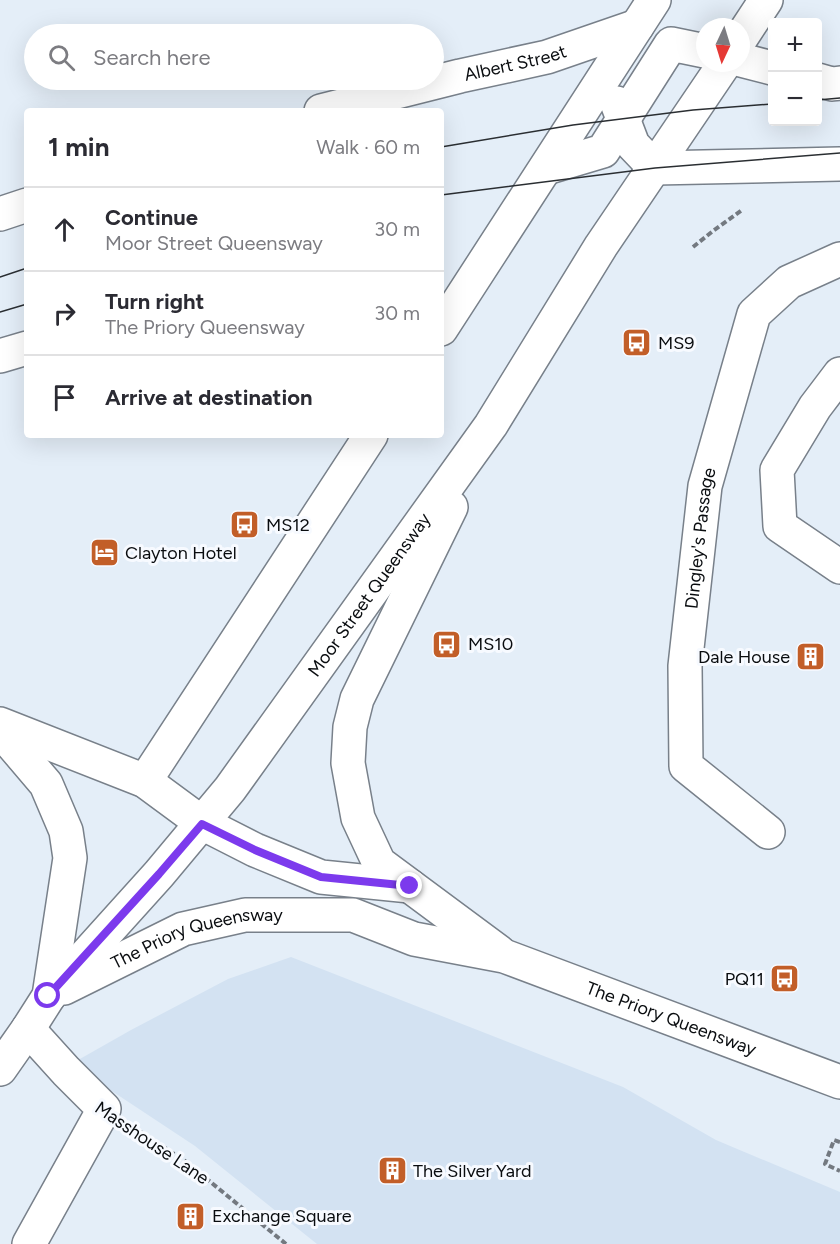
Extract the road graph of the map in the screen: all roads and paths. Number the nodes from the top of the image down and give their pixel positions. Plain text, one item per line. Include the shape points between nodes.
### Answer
1 (766, 0) edge
2 (646, 13) edge
3 (750, 24) edge
4 (696, 49) edge
5 (750, 62) edge
6 (768, 67) edge
7 (718, 72) edge
8 (606, 75) junction
9 (444, 80) edge
10 (822, 81) edge
11 (840, 83) edge
12 (404, 90) edge
13 (333, 108) edge
14 (623, 119) junction
15 (840, 164) edge
16 (546, 168) junction
17 (655, 168) junction
18 (24, 206) edge
19 (0, 214) edge
20 (839, 259) edge
21 (444, 324) edge
22 (24, 349) edge
23 (0, 356) edge
24 (840, 374) edge
25 (491, 425) junction
26 (369, 438) edge
27 (840, 567) edge
28 (0, 724) edge
29 (0, 730) edge
30 (145, 781) junction
31 (202, 824) junction
32 (768, 832) dead end
33 (321, 877) junction
34 (410, 886) junction
35 (353, 915) junction
36 (504, 956) junction
37 (48, 996) junction
38 (28, 1029) junction
39 (0, 1069) edge
40 (840, 1082) edge
41 (104, 1109) junction
42 (840, 1142) edge
43 (840, 1171) edge
44 (29, 1244) edge
45 (286, 1244) edge

1 - 3 street
2 - 8 street
2 - 9 street, Albert Street via 547,57
4 - 14 street via 671,44
5 - 6 street
7 - 17 street, Moor Street Queensway
8 - 14 street
8 - 16 street
10 - 11 street
12 - 13 street, Albert Street
14 - 16 street via 603,150
14 - 17 street via 633,145
15 - 17 street
16 - 21 street
17 - 25 street, Moor Street Queensway
18 - 19 street
20 - 32 street, Dingley's Passage via 789,282 754,314 705,486 685,666 686,766
22 - 23 street
24 - 27 street via 815,406 777,470 780,526
25 - 31 street, Moor Street Queensway
25 - 34 street, The Priory Queensway via 357,699 350,727 348,763 358,818 379,863
26 - 30 street
28 - 30 street
29 - 37 street, Moor Street Queensway via 46,784 66,831 70,858
30 - 31 street, The Priory Queensway
31 - 33 street, The Priory Queensway
31 - 37 street, Moor Street Queensway
33 - 34 street, The Priory Queensway
33 - 35 street, The Priory Queensway
34 - 36 street, The Priory Queensway
35 - 36 street, The Priory Queensway via 414,939
35 - 37 street, The Priory Queensway via 245,915 183,928
36 - 40 street, The Priory Queensway
37 - 38 street, Moor Street Queensway
38 - 39 street, Moor Street Queensway
38 - 41 street
41 - 44 street
41 - 45 path, Masshouse Lane via 185,1161
42 - 43 path via 834,1140 825,1164

